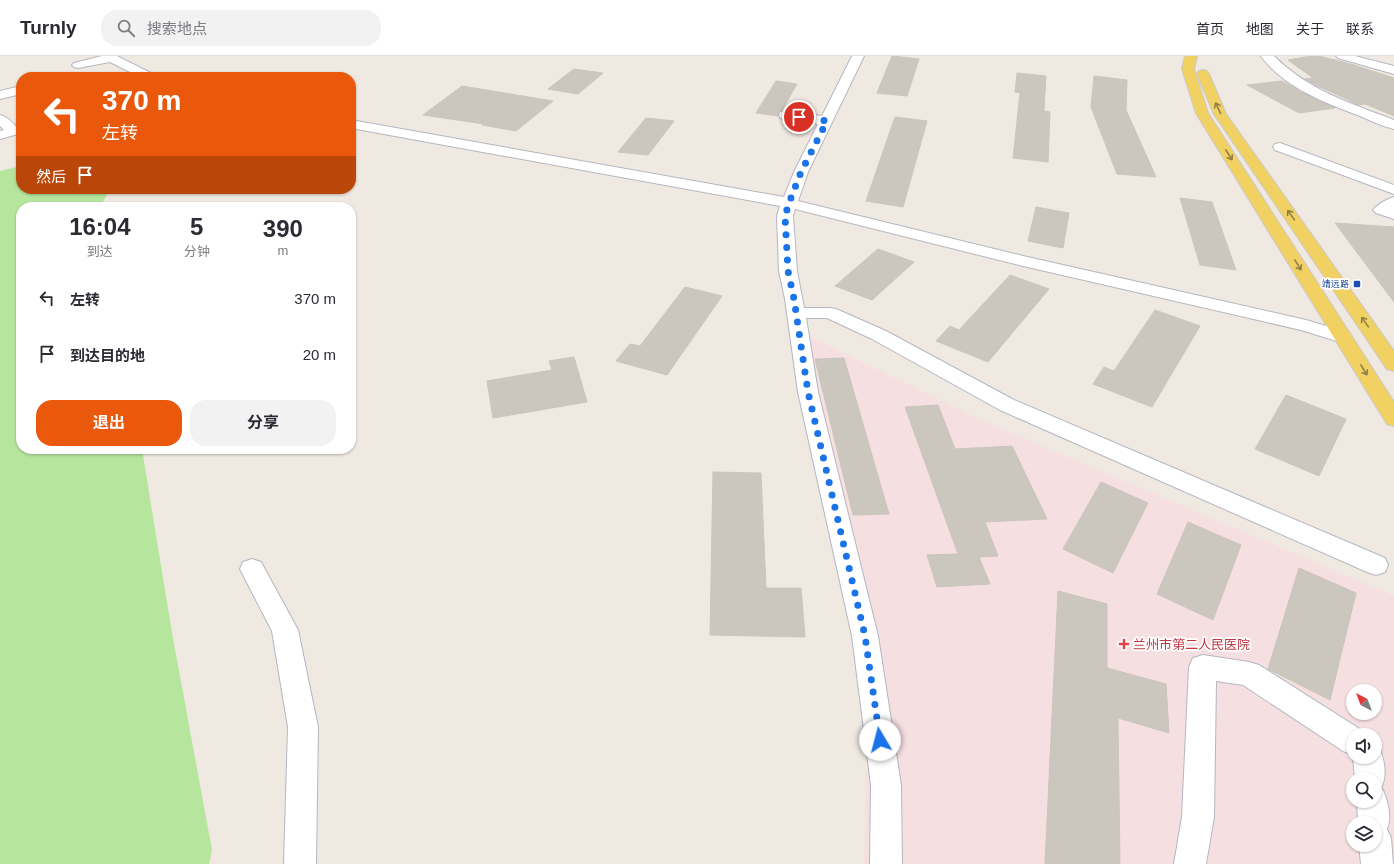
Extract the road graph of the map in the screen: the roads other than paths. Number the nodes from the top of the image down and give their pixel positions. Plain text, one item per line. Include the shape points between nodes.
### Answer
1 (858, 56) edge
2 (1191, 56) edge
3 (1205, 56) edge
4 (1267, 56) edge
5 (1342, 56) edge
6 (109, 57) edge
7 (1394, 70) edge
8 (93, 72) dead end
9 (139, 72) edge
10 (16, 91) edge
11 (0, 96) edge
12 (785, 115) dead end
13 (0, 119) edge
14 (827, 121) junction
15 (356, 125) edge
16 (1394, 125) edge
17 (0, 135) edge
18 (16, 140) edge
19 (0, 144) edge
20 (1280, 147) dead end
21 (1394, 190) edge
22 (1394, 202) edge
23 (789, 203) junction
24 (1394, 214) edge
25 (796, 313) junction
26 (1343, 337) junction
27 (1392, 359) edge
28 (1394, 419) edge
29 (1376, 565) dead end
30 (252, 569) dead end
31 (1346, 736) edge
32 (1376, 852) edge
33 (300, 864) edge
34 (886, 864) edge
35 (1190, 864) edge
36 (1377, 864) edge

1 - 14 street
2 -> 26 main road via 1188,69 1202,113
27 -> 3 main road via 1220,114 1201,71
4 - 16 street via 1288,76 1302,85
5 - 7 street
6 - 8 street via 81,65
6 - 9 street
10 - 11 street
12 - 14 street
13 - 17 street via 13,131
14 - 23 street via 801,172
15 - 23 street
18 - 19 street
20 - 21 street
22 - 24 street via 1381,210
23 - 25 street via 785,216 788,271
23 - 26 street
25 - 29 street via 830,314 872,332 1007,405
25 - 34 street via 808,392 865,636 886,785
26 - 27 main road
26 -> 28 main road
30 - 33 street via 285,630 303,727
31 - 35 street via 1249,674 1203,667 1198,818
32 - 36 street

